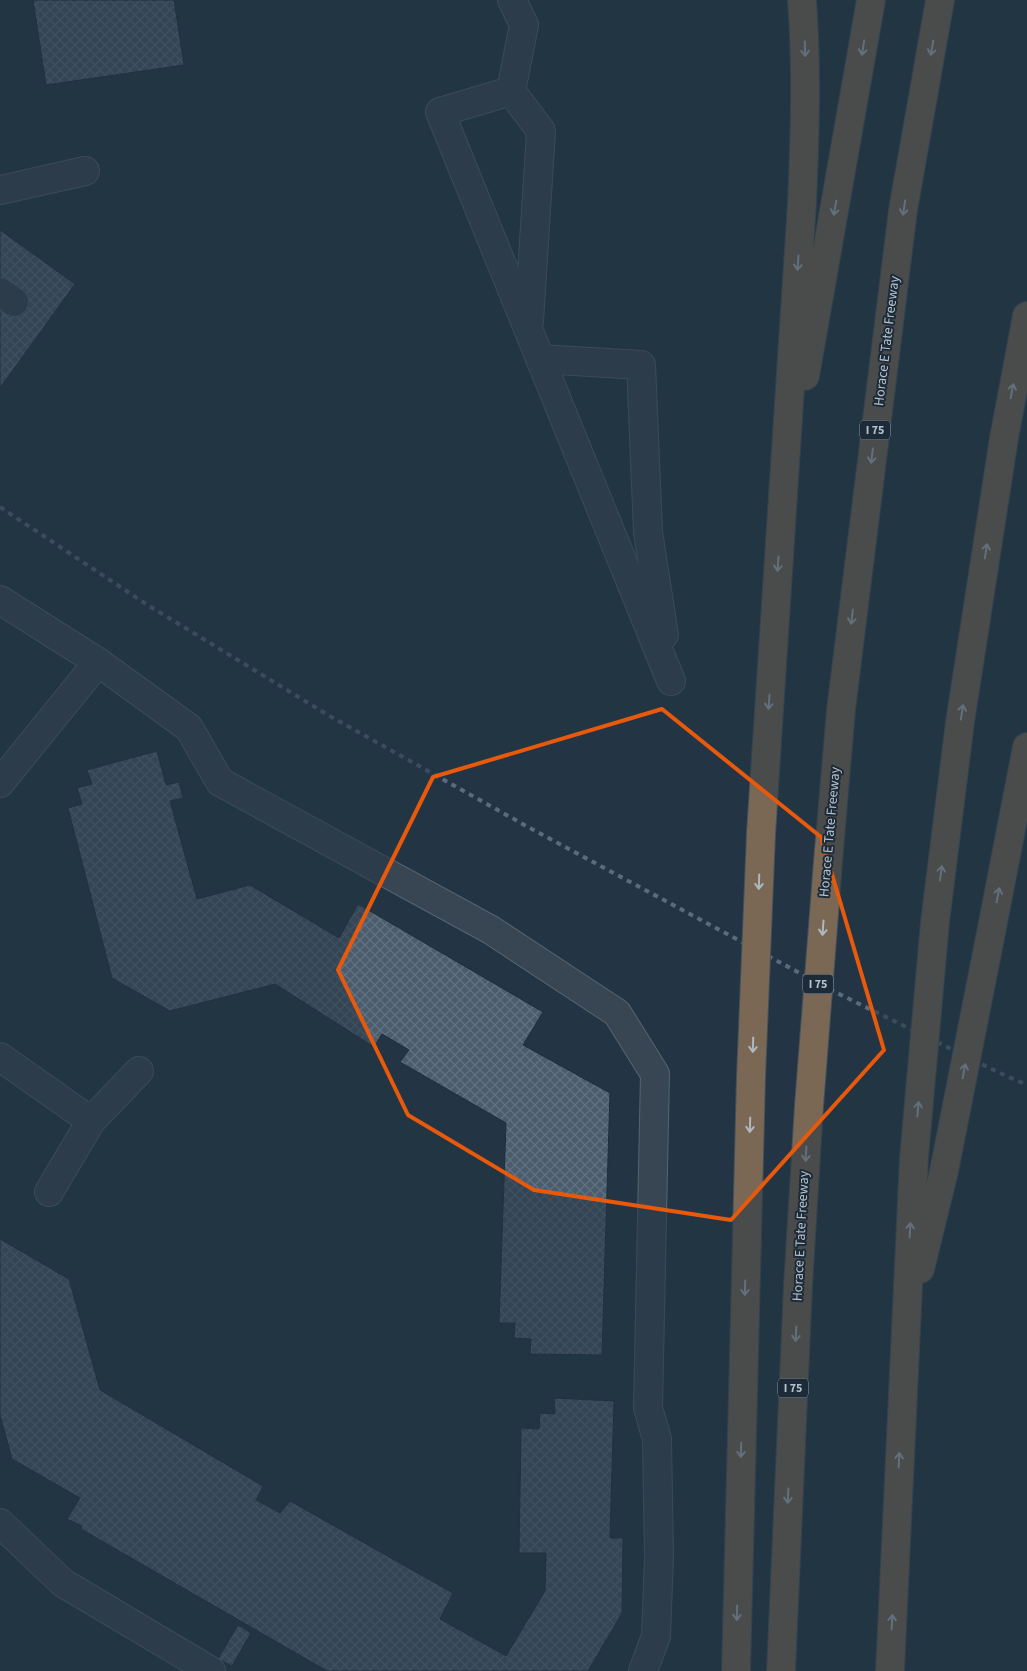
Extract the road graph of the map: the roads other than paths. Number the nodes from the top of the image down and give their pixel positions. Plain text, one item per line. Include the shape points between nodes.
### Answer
1 (512, 0) edge
2 (802, 0) edge
3 (871, 0) edge
4 (940, 0) edge
5 (511, 91) junction
6 (85, 171) dead end
7 (0, 190) edge
8 (1027, 316) edge
9 (529, 330) junction
10 (540, 359) junction
11 (781, 515) junction
12 (0, 600) edge
13 (98, 662) junction
14 (1027, 747) edge
15 (0, 784) edge
16 (0, 1057) edge
17 (139, 1071) dead end
18 (91, 1121) junction
19 (48, 1192) dead end
20 (905, 1331) junction
21 (0, 1523) edge
22 (211, 1671) edge
23 (643, 1671) edge
24 (736, 1671) edge
25 (781, 1671) edge
26 (890, 1671) edge

1 - 5 lane via 524,25
2 -> 11 highway via 806,48 806,131
3 -> 11 highway
4 -> 25 highway, Horace E Tate Freeway / I 75, bridge via 903,210 841,710 809,1106
5 - 9 lane via 541,131
5 - 9 lane via 440,112
6 - 7 lane
20 -> 8 highway, bridge via 914,1158 935,922 960,722 1004,438
9 - 10 lane
10 - 10 lane via 555,396 671,681 648,532 641,365
11 -> 24 highway, bridge via 761,834 751,1077
12 - 13 lane
13 - 15 lane
13 - 23 lane via 189,728 220,782 491,930 617,1013 655,1074 648,1408 657,1439 659,1557 656,1636
20 -> 14 highway, bridge via 944,1171
16 - 18 lane
17 - 18 lane
18 - 19 lane
26 -> 20 highway
21 - 22 lane via 64,1583

